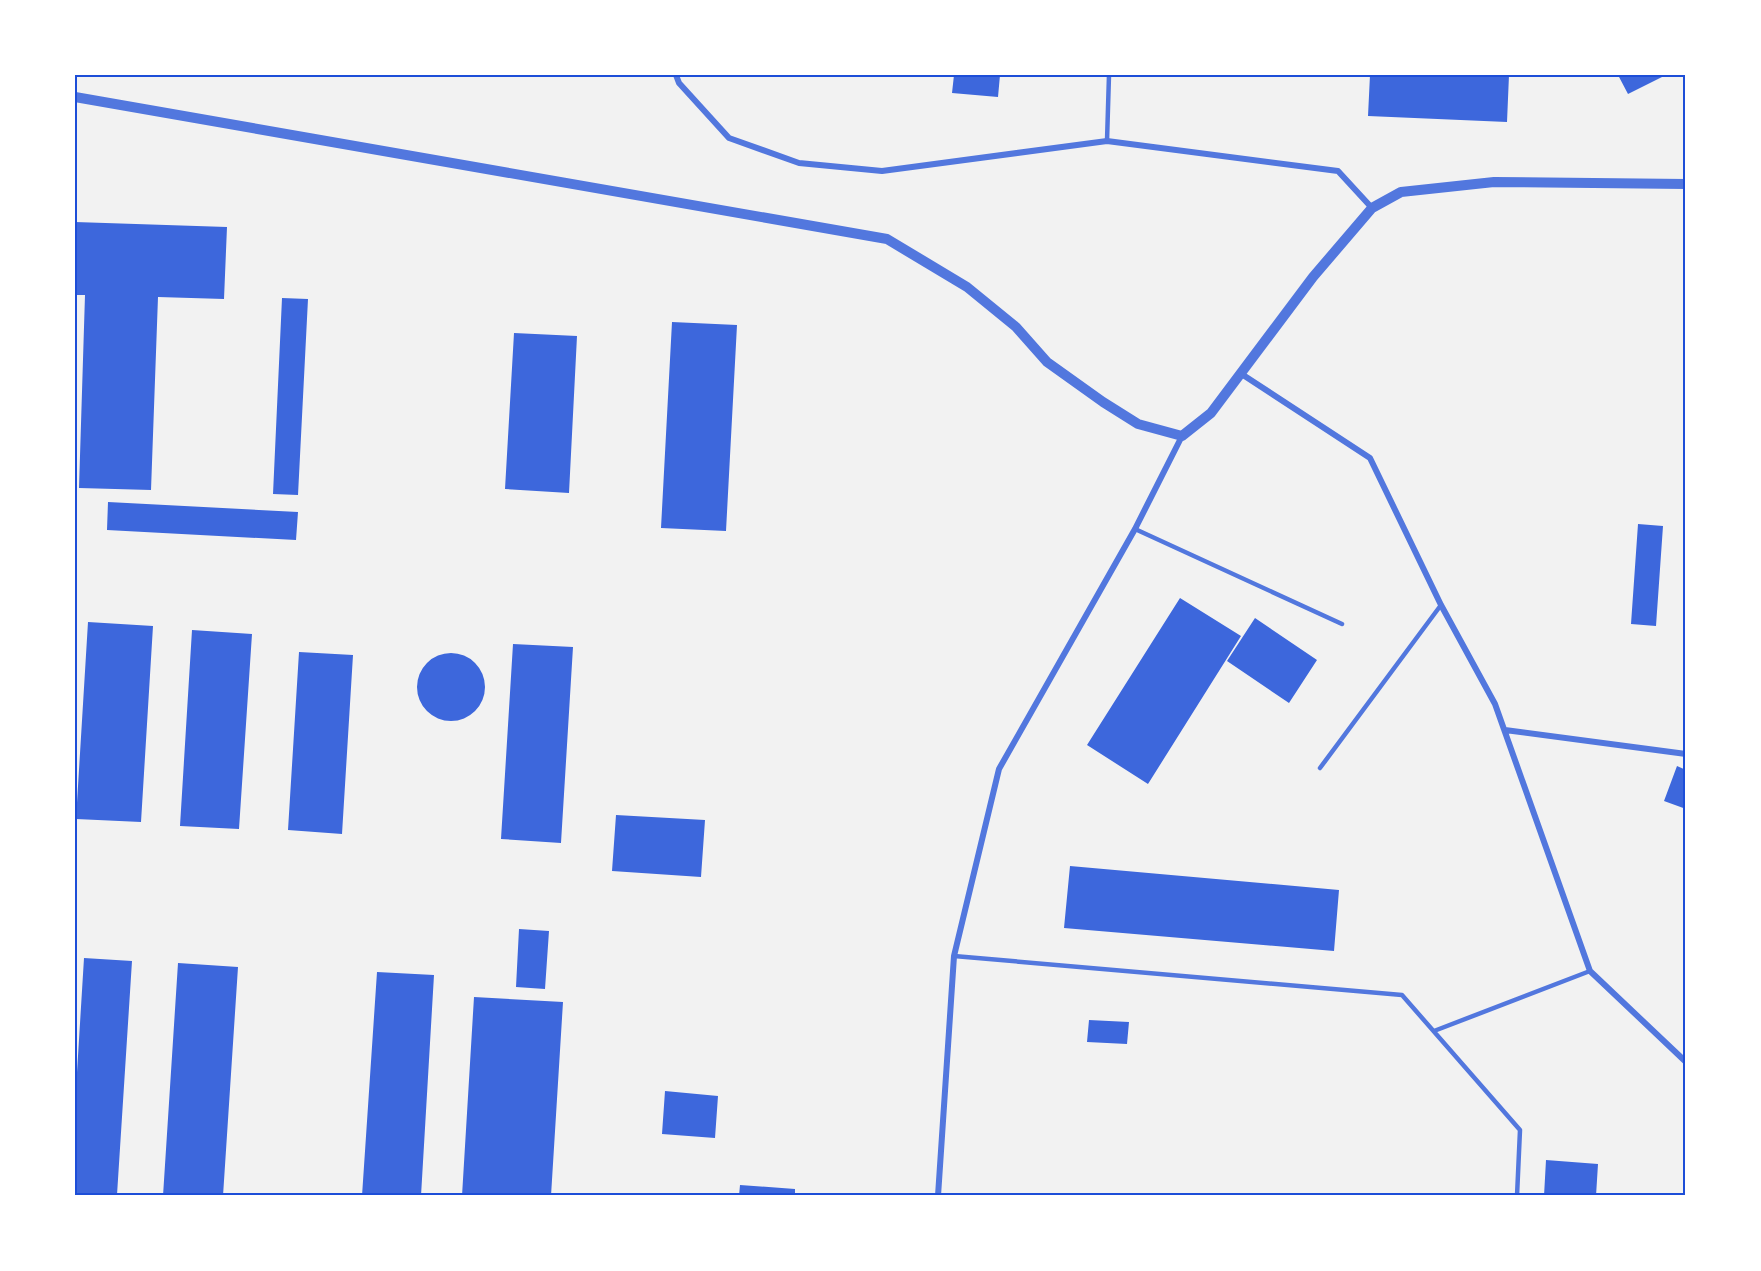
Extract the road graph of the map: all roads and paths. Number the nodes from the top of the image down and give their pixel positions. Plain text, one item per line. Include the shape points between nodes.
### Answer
1 (676, 75) edge
2 (1109, 75) edge
3 (75, 97) edge
4 (1107, 141) junction
5 (1686, 184) edge
6 (1372, 207) junction
7 (1240, 372) junction
8 (1182, 436) junction
9 (1136, 529) junction
10 (1442, 605) junction
11 (1342, 624) dead end
12 (1505, 730) junction
13 (1686, 754) edge
14 (1320, 768) dead end
15 (954, 956) junction
16 (1590, 972) junction
17 (1434, 1031) junction
18 (1686, 1062) edge
19 (938, 1196) edge
20 (1517, 1196) edge

1 - 4 street via 679,84 729,138 799,163 882,171
2 - 4 lane
3 - 8 street via 887,239 967,287 1017,327 1047,362 1103,402 1138,424
4 - 6 street via 1338,171
5 - 6 street via 1494,182 1401,192
6 - 7 street
7 - 8 street via 1211,413
7 - 10 street via 1370,458
8 - 9 street
9 - 11 lane
9 - 15 street via 999,769
10 - 12 street
10 - 14 lane
12 - 13 street
12 - 16 street
15 - 17 lane via 1402,995
15 - 19 street
16 - 17 lane
16 - 18 street
17 - 20 lane via 1520,1130

